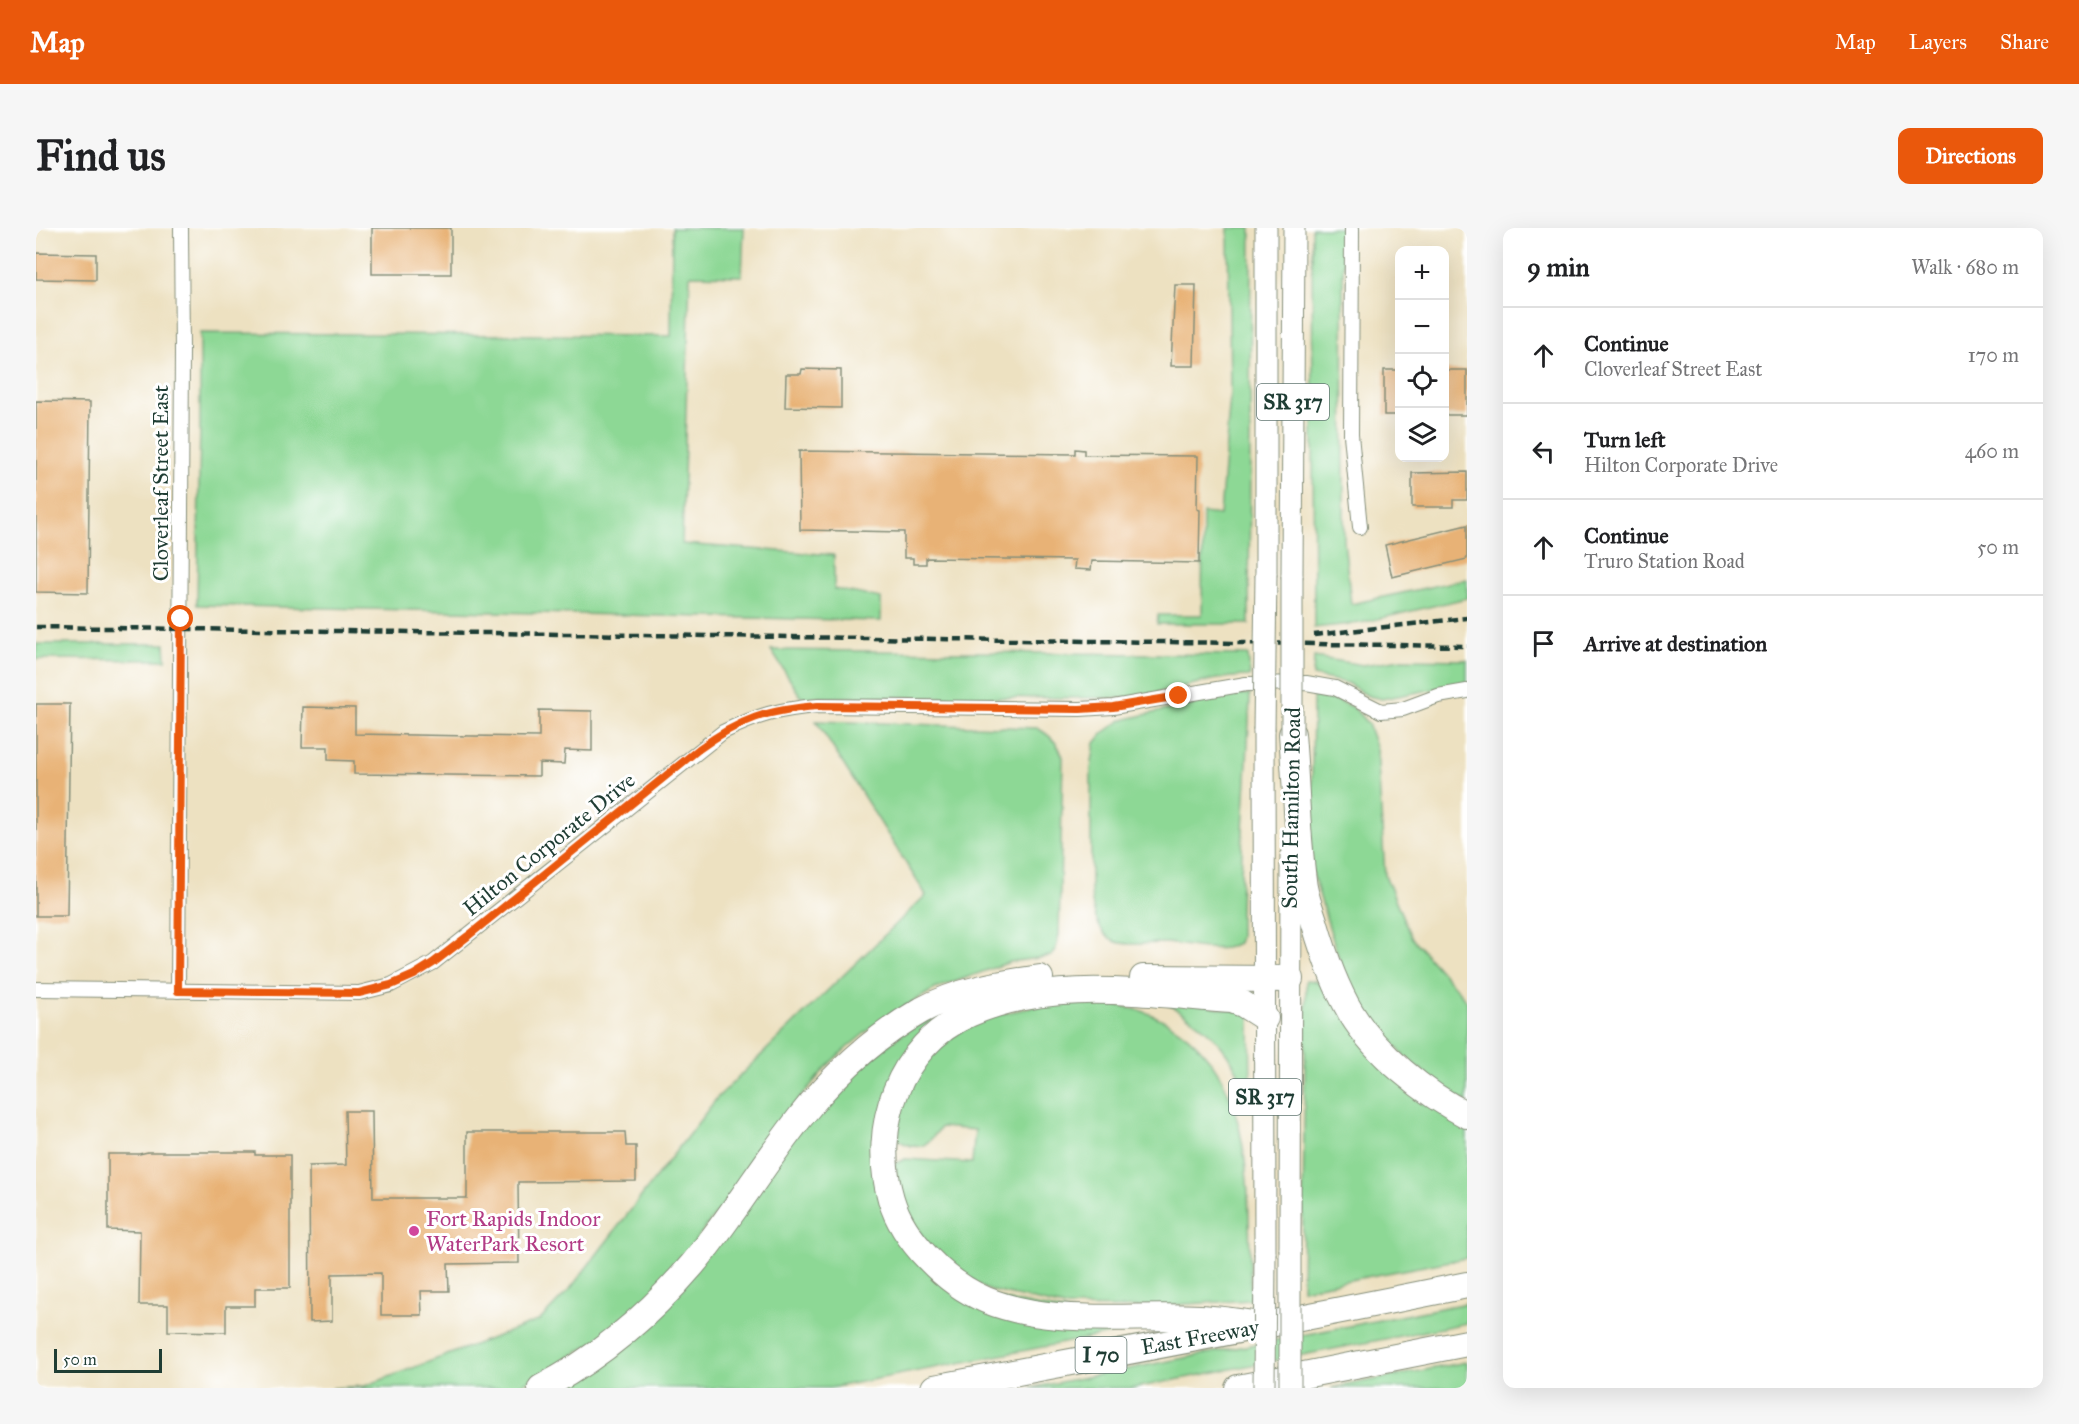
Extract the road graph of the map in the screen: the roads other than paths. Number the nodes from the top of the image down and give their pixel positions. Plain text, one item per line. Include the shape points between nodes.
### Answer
1 (181, 228) edge
2 (1266, 228) edge
3 (1294, 228) edge
4 (1352, 228) edge
5 (1360, 527) dead end
6 (1467, 691) edge
7 (1292, 734) junction
8 (1277, 979) junction
9 (36, 989) edge
10 (178, 991) junction
11 (1265, 1018) junction
12 (1467, 1115) edge
13 (1467, 1285) edge
14 (1268, 1326) junction
15 (1467, 1343) edge
16 (541, 1388) edge
17 (934, 1388) edge
18 (1238, 1388) edge
19 (1264, 1388) edge
20 (1290, 1388) edge

1 - 10 street, Cloverleaf Street East
2 - 8 main road, South Hamilton Road / SR 317, bridge via 1264,730
3 - 7 main road, South Hamilton Road / SR 317, bridge
4 - 5 street via 1351,435
6 - 10 street, Hilton Corporate Drive via 1438,696 1403,709 1381,711 1335,688 1306,683 1246,684 1080,709 784,709 754,716 699,749 414,975 359,993
7 - 8 main road, South Hamilton Road / SR 317
7 - 12 highway via 1303,883 1336,983 1351,1014 1389,1059 1414,1081
8 - 11 main road, South Hamilton Road / SR 317
8 - 16 highway via 1042,978 991,985 923,1010 863,1050 811,1103 692,1264 654,1306 602,1352
8 - 20 main road, South Hamilton Road / SR 317, bridge via 1290,1249
9 - 10 street, Hilton Corporate Drive
11 - 14 highway via 1232,1000 1111,991 1034,994 993,1004 943,1028 922,1049 905,1070 891,1100 884,1134 891,1200 908,1233 927,1259 985,1299 1051,1315 1200,1318
11 - 19 main road, South Hamilton Road / SR 317, bridge
13 - 14 highway, East Freeway / I 70
14 - 17 highway, East Freeway / I 70
15 - 18 highway

